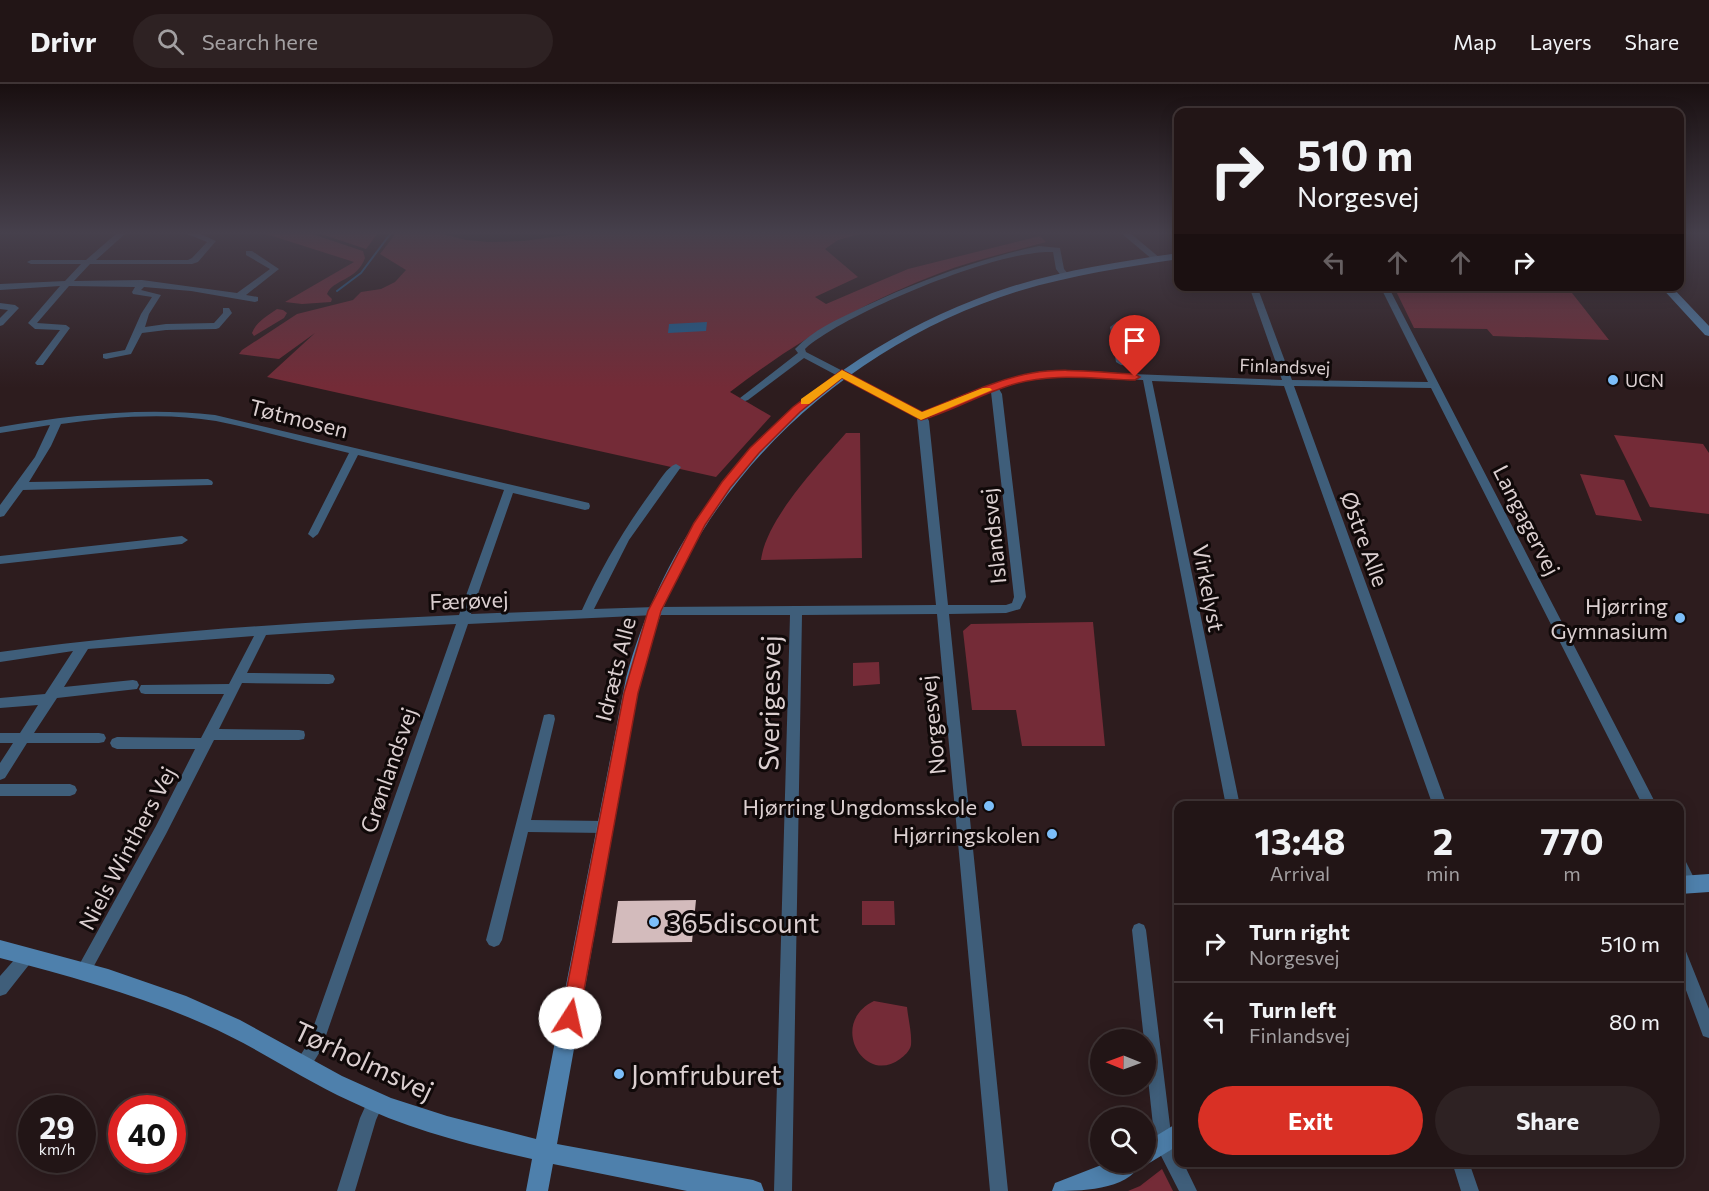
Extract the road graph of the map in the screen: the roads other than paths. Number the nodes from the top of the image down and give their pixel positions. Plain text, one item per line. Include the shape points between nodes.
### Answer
1 (40, 285) edge
2 (67, 285) edge
3 (141, 285) edge
4 (166, 285) edge
5 (254, 285) edge
6 (920, 285) edge
7 (1027, 285) edge
8 (0, 287) edge
9 (1255, 291) edge
10 (1387, 291) edge
11 (1670, 291) edge
12 (240, 295) junction
13 (255, 298) dead end
14 (0, 306) edge
15 (226, 310) dead end
16 (0, 323) edge
17 (139, 331) junction
18 (1709, 333) edge
19 (803, 354) junction
20 (106, 356) dead end
21 (40, 363) dead end
22 (1132, 365) junction
23 (842, 374) junction
24 (1141, 377) junction
25 (1288, 383) junction
26 (1434, 385) junction
27 (994, 387) junction
28 (746, 398) dead end
29 (921, 416) junction
30 (57, 420) junction
31 (0, 430) edge
32 (355, 452) junction
33 (676, 467) dead end
34 (208, 483) dead end
35 (21, 486) junction
36 (510, 487) junction
37 (585, 506) dead end
38 (0, 513) edge
39 (313, 534) dead end
40 (182, 540) dead end
41 (0, 560) edge
42 (941, 609) junction
43 (655, 611) junction
44 (796, 612) junction
45 (586, 615) junction
46 (462, 620) junction
47 (263, 630) junction
48 (84, 645) junction
49 (0, 657) edge
50 (329, 679) dead end
51 (234, 684) junction
52 (51, 696) junction
53 (0, 703) edge
54 (549, 719) dead end
55 (299, 735) dead end
56 (25, 736) junction
57 (0, 738) edge
58 (99, 738) dead end
59 (206, 739) junction
60 (117, 744) dead end
61 (0, 774) edge
62 (0, 790) edge
63 (70, 790) dead end
64 (1232, 801) edge
65 (1438, 801) edge
66 (1647, 801) edge
67 (523, 826) junction
68 (605, 827) junction
69 (1709, 883) edge
70 (1685, 884) edge
71 (1138, 930) dead end
72 (494, 940) dead end
73 (0, 949) edge
74 (27, 956) junction
75 (1684, 964) edge
76 (84, 970) junction
77 (0, 988) edge
78 (1709, 1030) edge
79 (302, 1065) junction
80 (376, 1102) junction
81 (1163, 1143) edge
82 (545, 1153) junction
83 (1174, 1164) edge
84 (1176, 1167) edge
85 (1462, 1167) edge
86 (1112, 1173) edge
87 (346, 1191) edge
88 (537, 1191) edge
89 (753, 1191) edge
90 (783, 1191) edge
91 (999, 1191) edge
92 (1063, 1191) edge
93 (1188, 1191) edge
94 (1470, 1191) edge

1 - 8 street
2 - 21 street via 32,323 66,328
3 - 17 street via 136,292 157,295
4 - 12 street
5 - 12 street
6 - 19 street via 804,344 800,349
7 - 23 street, Idræts Alle via 930,322
9 - 25 street, Østre Alle
10 - 26 street, Langagervej
11 - 18 street
12 - 13 street
14 - 16 street via 15,308
15 - 17 street via 228,313 216,326
17 - 20 street via 128,352
19 - 23 street
19 - 28 street
22 - 22 street via 1121,360 1114,327 1118,324 1135,327 1141,361
22 - 24 street
23 - 29 street
23 - 43 street, Idræts Alle via 782,422 726,485 695,531
24 - 25 street, Finlandsvej
24 - 27 street, Finlandsvej via 1056,374
24 - 64 street, Virkelyst
25 - 26 street, Finlandsvej
25 - 65 street, Østre Alle
26 - 66 street, Langagervej
27 - 29 street, Finlandsvej
27 - 42 street, Islandsvej via 1020,597 1016,606 1006,609
29 - 42 street, Norgesvej
30 - 31 street, Tøtmosen
30 - 32 street, Tøtmosen via 125,412 186,414
30 - 35 street via 50,443
32 - 36 street, Tøtmosen
32 - 39 street
33 - 45 street, Idræts Alle via 629,530
34 - 35 street
35 - 38 street
36 - 37 street, Tøtmosen
36 - 46 street, Grønlandsvej
40 - 41 street
42 - 44 street, Færøvej
42 - 91 street, Norgesvej
43 - 44 street, Færøvej
43 - 45 street, Færøvej
43 - 68 street, Idræts Alle via 631,693
44 - 90 street, Sverigesvej
45 - 46 street, Færøvej
46 - 47 street, Færøvej
46 - 79 street, Grønlandsvej via 313,1050
47 - 48 street, Færøvej
47 - 51 street, Niels Winthers Vej
48 - 49 street, Færøvej
48 - 52 street
50 - 51 street
51 - 52 street via 139,687
51 - 59 street, Niels Winthers Vej
52 - 53 street
52 - 56 street
54 - 67 street
55 - 59 street, Niels Winthers Vej
56 - 57 street
56 - 58 street
56 - 61 street
59 - 60 street, Niels Winthers Vej
59 - 76 street, Niels Winthers Vej
62 - 63 street
67 - 68 street
67 - 72 street
68 - 82 street, Idræts Alle
69 - 70 street
71 - 81 street
73 - 74 street, Tørholmsvej
74 - 76 street, Tørholmsvej
74 - 77 street
75 - 78 street
76 - 79 street, Tørholmsvej via 150,991 214,1018
79 - 80 street, Tørholmsvej
80 - 82 street, Tørholmsvej via 430,1122
80 - 87 street
81 - 83 street
82 - 88 street, Idræts Alle
82 - 89 street, Tørholmsvej
84 - 93 street
85 - 94 street
86 - 92 street

